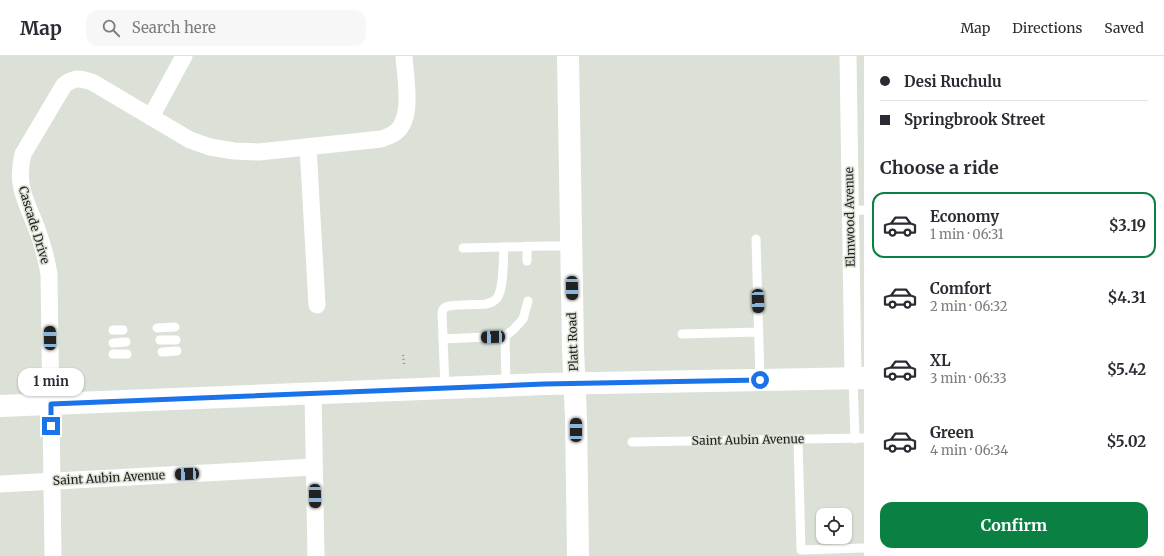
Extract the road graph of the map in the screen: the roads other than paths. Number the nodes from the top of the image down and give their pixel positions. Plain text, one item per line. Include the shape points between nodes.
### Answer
1 (184, 56) edge
2 (404, 56) edge
3 (568, 56) edge
4 (848, 56) edge
5 (151, 117) junction
6 (308, 147) junction
7 (857, 211) edge
8 (756, 239) dead end
9 (527, 246) junction
10 (571, 246) junction
11 (504, 247) junction
12 (463, 248) dead end
13 (527, 261) dead end
14 (528, 301) dead end
15 (317, 306) dead end
16 (176, 327) dead end
17 (157, 328) dead end
18 (113, 330) dead end
19 (123, 330) dead end
20 (758, 332) junction
21 (682, 334) dead end
22 (504, 336) junction
23 (443, 339) junction
24 (160, 340) dead end
25 (176, 340) dead end
26 (126, 342) dead end
27 (113, 343) dead end
28 (177, 351) dead end
29 (162, 352) dead end
30 (113, 354) dead end
31 (128, 354) dead end
32 (858, 378) edge
33 (760, 380) junction
34 (574, 384) junction
35 (506, 386) junction
36 (445, 388) junction
37 (313, 393) junction
38 (51, 404) junction
39 (0, 406) edge
40 (860, 438) edge
41 (798, 439) junction
42 (632, 442) dead end
43 (314, 467) junction
44 (53, 481) junction
45 (0, 484) edge
46 (864, 548) edge
47 (53, 556) edge
48 (316, 556) edge
49 (578, 556) edge

1 - 5 street
2 - 6 street, Cascade Drive via 408,104 402,124 394,134 381,139
3 - 10 main road, Platt Road
4 - 7 street, Elmwood Avenue
5 - 6 street, Cascade Drive via 190,140 216,148 258,152
5 - 38 street, Cascade Drive via 92,82 81,78 71,80 64,85 23,154 20,166 23,196 40,237 49,274
6 - 15 street
7 - 32 street, Elmwood Avenue
8 - 20 lane
9 - 10 lane
9 - 11 lane
9 - 13 lane
10 - 34 main road, Platt Road
11 - 12 lane
11 - 23 lane via 506,282 498,302 468,308 445,307 442,312
14 - 22 lane via 523,319 511,326
16 - 17 lane
18 - 19 lane
20 - 21 lane
20 - 33 lane
22 - 23 lane via 469,334
22 - 35 lane
23 - 36 lane
24 - 25 lane
26 - 27 lane
28 - 29 lane
30 - 31 lane
32 - 33 main road
32 - 40 lane
33 - 34 main road
34 - 35 main road
34 - 49 main road, Platt Road
35 - 36 main road
36 - 37 main road
37 - 38 main road
37 - 43 street
38 - 39 main road
38 - 44 street, Cascade Drive
40 - 41 lane, Saint Aubin Avenue
41 - 42 lane, Saint Aubin Avenue
41 - 46 lane via 801,550
43 - 44 street, Saint Aubin Avenue
43 - 48 street
44 - 45 street, Saint Aubin Avenue
44 - 47 street, Cascade Drive

